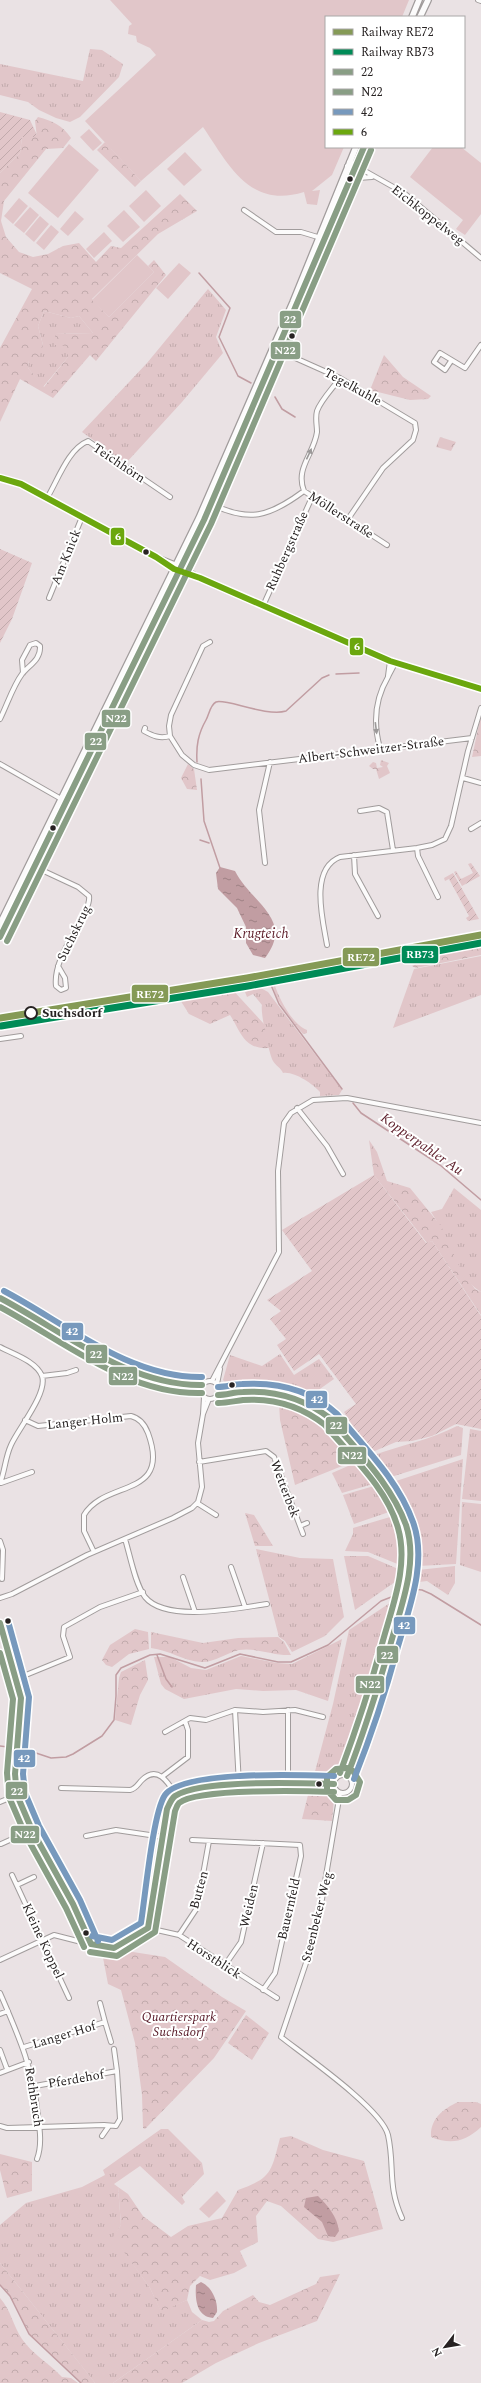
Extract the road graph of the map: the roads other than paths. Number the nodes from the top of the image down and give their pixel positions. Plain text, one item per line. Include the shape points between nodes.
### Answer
1 (419, 0) edge
2 (428, 0) edge
3 (478, 0) edge
4 (481, 1) edge
5 (412, 16) edge
6 (420, 16) edge
7 (356, 148) edge
8 (364, 148) edge
9 (348, 164) junction
10 (355, 167) junction
11 (365, 176) junction
12 (372, 177) junction
13 (345, 191) junction
14 (244, 210) dead end
15 (322, 238) junction
16 (481, 258) edge
17 (481, 345) edge
18 (276, 349) junction
19 (451, 361) dead end
20 (340, 378) junction
21 (0, 478) edge
22 (304, 491) junction
23 (313, 496) junction
24 (170, 497) dead end
25 (47, 498) junction
26 (209, 503) junction
27 (82, 517) junction
28 (348, 519) junction
29 (387, 546) dead end
30 (175, 566) junction
31 (181, 569) junction
32 (49, 598) dead end
33 (263, 606) junction
34 (210, 642) dead end
35 (390, 661) junction
36 (395, 663) junction
37 (23, 673) junction
38 (388, 676) junction
39 (481, 689) edge
40 (481, 708) edge
41 (0, 719) edge
42 (100, 725) junction
43 (145, 728) dead end
44 (170, 736) junction
45 (472, 738) junction
46 (380, 748) junction
47 (270, 762) junction
48 (0, 764) edge
49 (463, 778) junction
50 (481, 782) edge
51 (64, 800) junction
52 (360, 811) dead end
53 (481, 823) edge
54 (471, 829) dead end
55 (417, 848) junction
56 (393, 850) junction
57 (354, 855) junction
58 (266, 863) dead end
59 (32, 866) junction
60 (438, 897) dead end
61 (378, 916) dead end
62 (0, 924) edge
63 (0, 937) edge
64 (327, 945) dead end
65 (58, 966) junction
66 (21, 1036) dead end
67 (0, 1039) edge
68 (297, 1108) junction
69 (481, 1123) edge
70 (343, 1174) dead end
71 (0, 1298) edge
72 (0, 1347) edge
73 (220, 1369) junction
74 (76, 1370) dead end
75 (42, 1376) junction
76 (212, 1381) junction
77 (217, 1384) junction
78 (202, 1385) junction
79 (187, 1387) junction
80 (219, 1389) junction
81 (201, 1390) junction
82 (231, 1393) junction
83 (218, 1395) junction
84 (204, 1397) junction
85 (210, 1399) junction
86 (203, 1414) junction
87 (25, 1420) junction
88 (199, 1462) junction
89 (32, 1472) dead end
90 (0, 1483) edge
91 (197, 1503) junction
92 (216, 1515) dead end
93 (307, 1523) dead end
94 (300, 1526) junction
95 (303, 1534) dead end
96 (125, 1539) junction
97 (0, 1541) edge
98 (94, 1552) junction
99 (232, 1567) dead end
100 (183, 1577) dead end
101 (2, 1579) dead end
102 (143, 1592) junction
103 (0, 1598) edge
104 (266, 1604) dead end
105 (245, 1607) junction
106 (195, 1612) junction
107 (0, 1622) edge
108 (16, 1679) junction
109 (235, 1710) junction
110 (288, 1710) junction
111 (323, 1717) dead end
112 (185, 1720) junction
113 (165, 1732) dead end
114 (163, 1776) junction
115 (346, 1776) junction
116 (288, 1784) junction
117 (334, 1784) junction
118 (239, 1785) junction
119 (61, 1788) dead end
120 (340, 1793) junction
121 (17, 1795) junction
122 (176, 1796) junction
123 (0, 1802) edge
124 (32, 1830) junction
125 (86, 1836) dead end
126 (163, 1836) junction
127 (192, 1840) dead end
128 (209, 1841) junction
129 (263, 1843) junction
130 (1, 1844) dead end
131 (12, 1875) dead end
132 (34, 1877) dead end
133 (17, 1885) junction
134 (148, 1928) junction
135 (179, 1935) junction
136 (42, 1940) junction
137 (91, 1944) junction
138 (0, 1960) edge
139 (225, 1965) junction
140 (263, 1990) junction
141 (0, 1993) edge
142 (69, 1998) dead end
143 (277, 1998) dead end
144 (100, 2003) dead end
145 (8, 2011) junction
146 (0, 2014) edge
147 (105, 2022) junction
148 (110, 2042) dead end
149 (24, 2047) junction
150 (114, 2049) dead end
151 (0, 2050) edge
152 (29, 2062) junction
153 (7, 2069) junction
154 (117, 2071) junction
155 (0, 2073) edge
156 (35, 2086) junction
157 (0, 2126) edge
158 (109, 2126) junction
159 (40, 2128) junction
160 (102, 2136) dead end
161 (37, 2159) dead end
162 (402, 2218) dead end

1 - 5 main road
2 - 6 main road
3 - 4 street
7 - 9 main road
8 - 10 main road
9 - 10 street, Eichkoppelweg
9 - 15 main road
10 - 11 street, Eichkoppelweg
10 - 12 street, Eichkoppelweg
10 - 13 main road
11 - 12 street, Eichkoppelweg
11 - 13 street via 355,180
12 - 16 street, Eichkoppelweg via 404,193
13 - 15 main road
14 - 15 street via 276,232 298,232
15 - 18 main road
17 - 19 street via 465,368
18 - 20 street, Tegelkuhle
18 - 26 main road
22 -> 20 street via 301,484 302,470 317,432 317,412
20 - 28 street, Tegelkuhle via 410,419 416,426 413,440 383,468
21 - 25 street via 16,481
22 - 23 street, Möllerstraße
22 - 26 street, Möllerstraße via 280,508 258,514 237,515
23 - 28 street, Möllerstraße
23 - 33 street, Ruhbergstraße
24 - 25 street, Teichhörn via 88,441 80,444 74,452
25 - 27 street
26 - 30 main road
26 - 31 main road
27 - 30 street
27 - 32 street, Am Knick
28 - 29 street, Möllerstraße
30 - 31 street
30 - 42 main road
31 - 33 street
31 - 42 main road
33 - 35 street
34 - 44 street via 203,646 171,715
35 - 36 street
35 - 38 street
36 - 38 street
36 - 39 street
37 - 37 street via 32,667 40,651 40,646 36,643 30,644 22,660
37 - 41 street
38 -> 46 street via 376,712 376,731
40 - 45 street
42 - 51 main road
43 - 44 street via 144,731 151,735 163,738
44 - 47 street, Albert-Schweitzer-Straße via 186,760 209,770
45 - 46 street, Albert-Schweitzer-Straße
45 - 49 street
46 - 47 street, Albert-Schweitzer-Straße
47 - 58 street via 259,810
48 - 51 street
49 - 50 street
49 - 55 street via 448,834 438,842
51 - 59 main road
52 - 56 street via 379,808 387,812
53 - 54 street
55 - 56 street
55 - 60 street via 418,856
56 - 57 street
57 - 61 street via 355,874
57 - 64 street via 335,859 326,871 321,885 321,912
59 - 62 main road
59 - 63 main road
59 - 65 street, Suchskrug via 89,896 88,904 66,944
65 - 65 street, Suchskrug via 65,978 66,988 61,990 56,986
66 - 67 street
68 - 69 street via 313,1100 347,1098
68 - 70 street via 327,1146
68 - 73 street via 285,1120 281,1135 278,1171 279,1252
71 - 79 street via 128,1368 162,1382
72 - 75 street via 33,1365
73 - 76 street
73 - 77 street
74 - 75 street
75 - 87 street via 41,1392
76 - 77 street
76 - 78 street
77 - 80 street
78 - 79 street
78 - 81 street
79 - 81 street
80 - 82 street
80 - 83 street
81 - 84 street
82 - 83 street
82 - 115 street via 284,1394 310,1403 331,1419 384,1481 398,1504 406,1526 410,1548 408,1585 368,1723
83 - 85 street
84 - 85 street
84 - 86 street
85 - 86 street
86 - 88 street via 198,1444
87 - 90 street via 5,1460
87 - 98 street, Langer Holm via 38,1426 131,1416 141,1421 147,1429 153,1460 146,1477 93,1505 84,1515 84,1531
88 - 91 street via 202,1487
88 - 94 street, Wetterbek via 270,1452
89 - 90 street
91 - 92 street
91 - 96 street via 184,1513
93 - 94 street, Wetterbek
94 - 95 street, Wetterbek
96 - 98 street
96 - 102 street
97 - 101 street via 3,1550
98 - 103 street
99 - 105 street
100 - 106 street
102 - 106 street via 149,1601 160,1607
102 - 108 street via 100,1607 64,1626 63,1636 70,1657
104 - 105 street
105 - 106 street
107 - 108 street
108 - 121 street via 21,1698 15,1774
109 - 110 street
109 - 112 street via 206,1720
109 - 118 street
110 - 111 street
110 - 116 street
112 - 113 street
112 - 114 street via 188,1730 188,1757
114 - 119 street via 145,1778 130,1790
114 - 122 street via 172,1785
115 - 117 street via 339,1776
115 - 120 street via 352,1786 348,1791
116 - 117 street
116 - 118 street
117 - 120 street
118 - 122 street via 187,1792
120 - 162 street, Steenbeker Weg via 321,1905 307,1960 281,2038 345,2087 383,2124 388,2136 392,2191
121 - 123 street
121 - 124 street
122 - 126 street via 167,1809
124 - 130 street
124 - 137 street via 73,1904
125 - 126 street via 116,1830
126 - 134 street
127 - 128 street
128 - 129 street
128 - 135 street, Butten via 197,1908
129 - 139 street, Weiden via 241,1942
129 - 140 street, Bauernfeld via 300,1845 301,1856 275,1973
131 - 133 street, Kleine Koppel
132 - 133 street
133 - 136 street, Kleine Koppel
134 - 135 street, Horstblick
134 - 137 street via 114,1948
135 - 139 street, Horstblick
136 - 137 street via 54,1935
136 - 138 street
136 - 142 street, Kleine Koppel
139 - 140 street, Horstblick
140 - 143 street, Horstblick
141 - 145 street, Rethbruch
144 - 147 street, Langer Hof
145 - 146 street
145 - 149 street, Rethbruch
147 - 148 street, Langer Hof
147 - 149 street, Langer Hof
149 - 152 street, Rethbruch
150 - 154 street, Pferdehof
151 - 153 street
152 - 153 street
152 - 156 street, Rethbruch
153 - 155 street
154 - 156 street, Pferdehof
154 - 158 street, Pferdehof via 120,2119 116,2126
156 - 159 street, Rethbruch
157 - 159 street
158 - 159 street
158 - 160 street
159 - 161 street, Rethbruch via 40,2151

